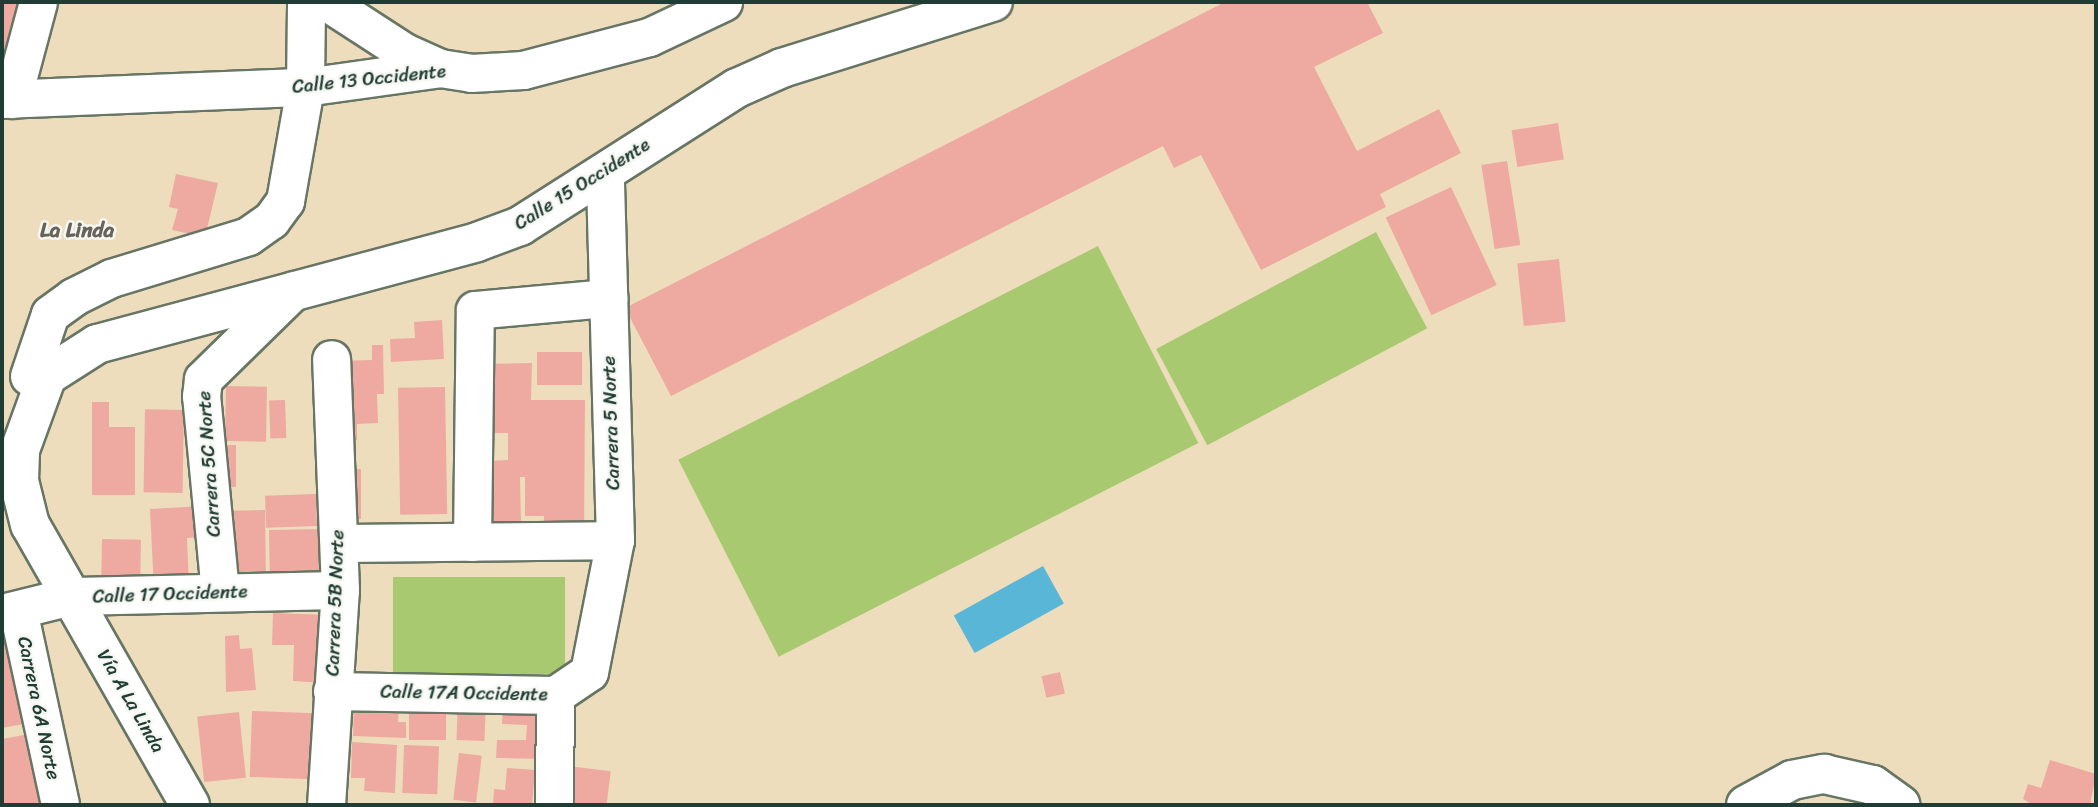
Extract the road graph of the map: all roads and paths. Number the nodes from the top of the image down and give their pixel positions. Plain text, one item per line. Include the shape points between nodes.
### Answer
1 (38, 2) edge
2 (306, 2) edge
3 (327, 2) edge
4 (723, 2) edge
5 (993, 2) edge
6 (440, 68) junction
7 (305, 87) junction
8 (7, 99) edge
9 (605, 172) junction
10 (294, 290) junction
11 (608, 298) junction
12 (331, 359) dead end
13 (26, 378) edge
14 (11, 483) edge
15 (615, 540) junction
16 (472, 542) junction
17 (339, 543) junction
18 (340, 590) junction
19 (220, 592) junction
20 (71, 596) junction
21 (10, 612) edge
22 (589, 672) joint
23 (332, 691) junction
24 (555, 695) junction
25 (60, 805) edge
26 (190, 805) edge
27 (326, 805) edge
28 (554, 805) edge
29 (1745, 805) edge
30 (1901, 805) edge

1 - 8 street
2 - 7 street
3 - 6 street via 404,52
4 - 6 street, Calle 13 Occidente via 649,37 523,70 471,73
5 - 9 main road, Calle 15 Occidente via 748,83
6 - 7 street, Calle 13 Occidente
7 - 8 street, Calle 13 Occidente
7 - 13 street via 285,201 271,220 248,236 111,278 73,297 50,314
9 - 10 main road, Calle 15 Occidente via 520,226
9 - 11 street, Carrera 5 Norte
10 - 13 main road, Calle 15 Occidente via 97,344
10 - 19 street, Carrera 5C Norte via 203,379
11 - 15 street, Carrera 5 Norte
11 - 16 street via 475,310
12 - 17 street, Carrera 5B Norte
13 - 14 main road, Vía A La Linda via 20,450
14 - 20 main road, Vía A La Linda
15 - 16 street
15 - 22 street, Carrera 5 Norte
16 - 17 street
17 - 18 street, Carrera 5B Norte
18 - 19 street, Calle 17 Occidente
18 - 23 street, Carrera 5B Norte
19 - 20 street, Calle 17 Occidente
20 - 21 street, Calle 17 Occidente
20 - 26 main road, Vía A La Linda
21 - 25 street, Carrera 6A Norte
22 - 24 street, Calle 17A Occidente
23 - 24 street, Calle 17A Occidente
23 - 27 street, Carrera 5B Norte
24 - 28 street
29 - 30 main road via 1792,780 1824,774 1873,785

